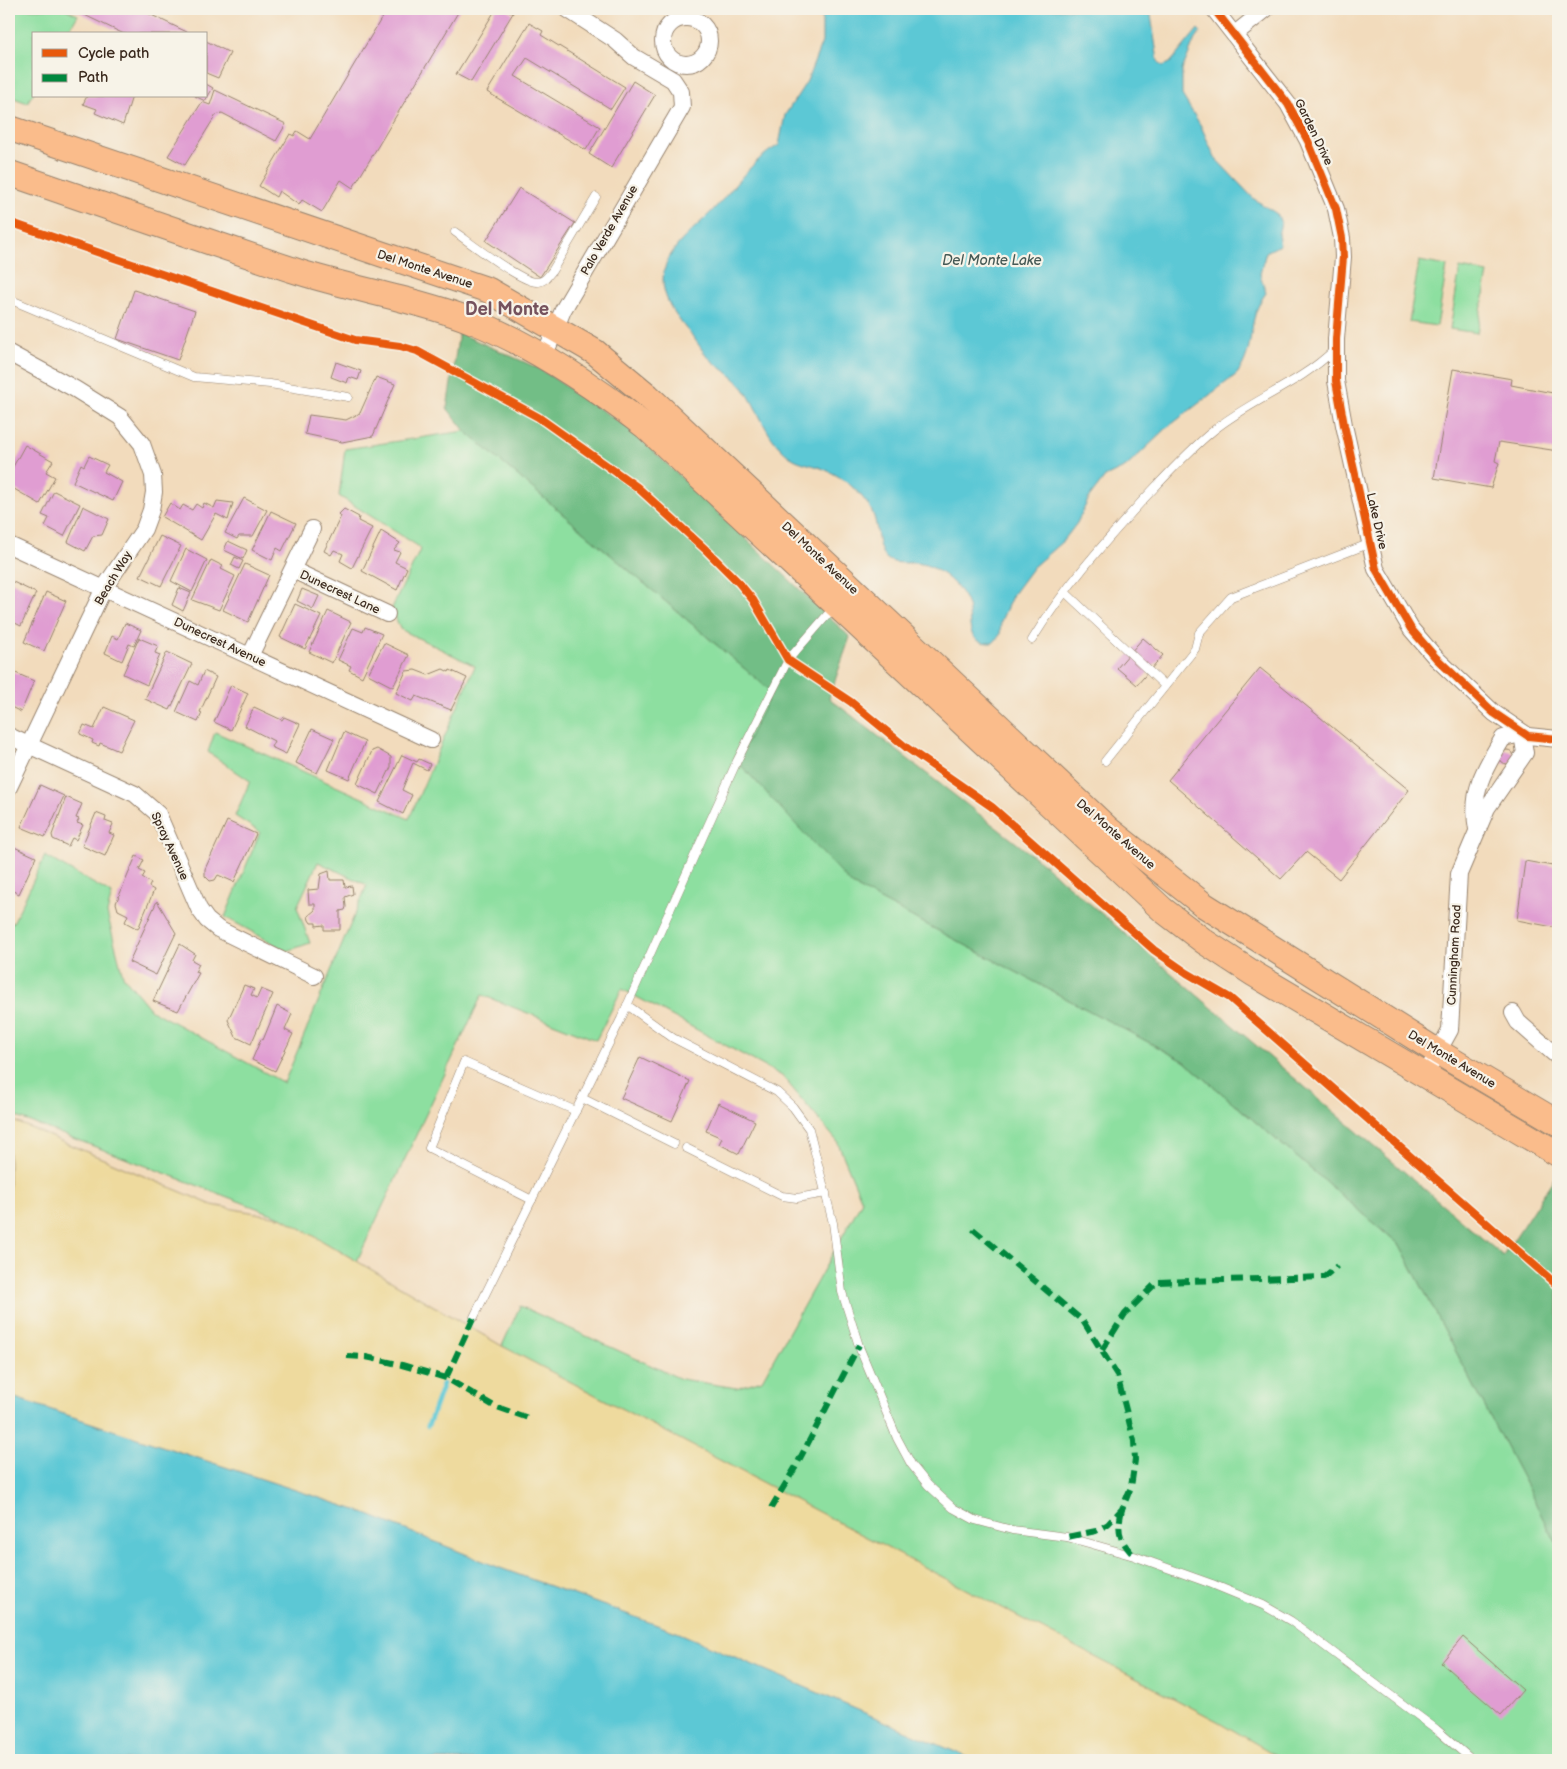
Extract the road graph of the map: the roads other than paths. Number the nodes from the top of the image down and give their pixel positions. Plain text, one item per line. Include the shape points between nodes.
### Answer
1 (567, 9) edge
2 (1214, 9) edge
3 (1266, 9) edge
4 (693, 13) edge
5 (588, 15) edge
6 (1235, 34) junction
7 (680, 64) junction
8 (673, 80) junction
9 (9, 128) edge
10 (9, 173) edge
11 (596, 197) dead end
12 (456, 232) dead end
13 (1343, 257) joint
14 (9, 299) edge
15 (557, 328) junction
16 (1335, 349) junction
17 (9, 353) edge
18 (544, 356) junction
19 (348, 397) dead end
20 (312, 528) dead end
21 (1371, 543) junction
22 (9, 544) edge
23 (293, 570) junction
24 (104, 588) junction
25 (1065, 592) junction
26 (836, 605) junction
27 (387, 614) dead end
28 (1032, 640) dead end
29 (250, 656) junction
30 (1166, 686) junction
31 (1522, 734) junction
32 (9, 736) edge
33 (1558, 739) edge
34 (431, 740) dead end
35 (28, 745) junction
36 (1105, 761) dead end
37 (9, 787) edge
38 (1477, 830) junction
39 (314, 976) dead end
40 (628, 1005) junction
41 (1513, 1013) dead end
42 (1438, 1052) junction
43 (1558, 1057) edge
44 (1424, 1077) junction
45 (582, 1098) junction
46 (576, 1110) junction
47 (1558, 1123) edge
48 (674, 1144) dead end
49 (686, 1148) dead end
50 (1558, 1154) edge
51 (826, 1193) junction
52 (532, 1200) junction
53 (474, 1317) dead end
54 (1472, 1760) edge

1 - 5 street
2 - 6 street, Garden Drive
3 - 6 street
4 - 7 street via 704,26 710,41 708,49 699,61
4 - 7 street via 669,24 662,38 665,53
5 - 8 street via 634,57
6 - 13 street, Garden Drive via 1288,104 1308,141 1336,209
7 - 8 street
8 - 15 street, Palo Verde Avenue via 681,92 682,107 563,310
9 - 15 main road, Del Monte Avenue via 488,290
10 - 18 main road, Del Monte Avenue via 331,282 400,298 471,321
11 - 12 lane via 552,271 538,282 518,275
13 - 16 street, Lake Drive
14 - 19 lane via 194,376
15 - 18 street, Palo Verde Avenue
15 - 42 main road, Del Monte Avenue via 594,352 648,396 994,723 1157,870 1204,905
16 - 21 street, Lake Drive via 1338,398
16 - 25 lane via 1317,367 1214,430 1097,550
17 - 24 street, Beach Way via 75,388 120,417 142,444 153,475 151,510 144,529
18 - 26 main road, Del Monte Avenue via 644,426
20 - 23 street, Dunecrest Lane
21 - 30 lane via 1230,597 1199,634 1195,649
21 - 31 street, Lake Drive via 1376,569 1411,629 1436,658 1494,713
22 - 24 street, Dunecrest Avenue
23 - 27 street, Dunecrest Lane
23 - 29 street, Dunecrest Lane
24 - 29 street, Dunecrest Avenue
24 - 35 street, Beach Way
25 - 28 lane
25 - 30 lane
26 - 40 lane via 788,660 737,761
26 - 44 main road, Del Monte Avenue via 1162,910 1254,974
29 - 34 street, Dunecrest Avenue
30 - 36 lane
31 - 33 street
31 - 38 street, Cunningham Road via 1525,753 1487,808
31 - 38 street, Cunningham Road via 1503,738 1477,784 1474,816
32 - 35 street, Spray Avenue
35 - 37 street, Beach Way
35 - 39 street, Spray Avenue via 148,803 158,814 198,909 206,920
38 - 42 street, Cunningham Road via 1459,874 1450,1030
40 - 45 lane
40 - 51 lane via 673,1038 776,1092 793,1107 809,1129
41 - 43 street via 1518,1022
42 - 44 street, Cunningham Road
42 - 47 main road, Del Monte Avenue
44 - 50 main road, Del Monte Avenue
45 - 46 lane
45 - 48 lane
46 - 52 lane
46 - 52 lane via 464,1062 428,1148
49 - 51 lane via 782,1196 796,1198
51 - 54 lane via 842,1292 864,1358 911,1464 953,1508 975,1520 1012,1530 1066,1537 1134,1556 1263,1606 1291,1621 1436,1729
52 - 53 lane

